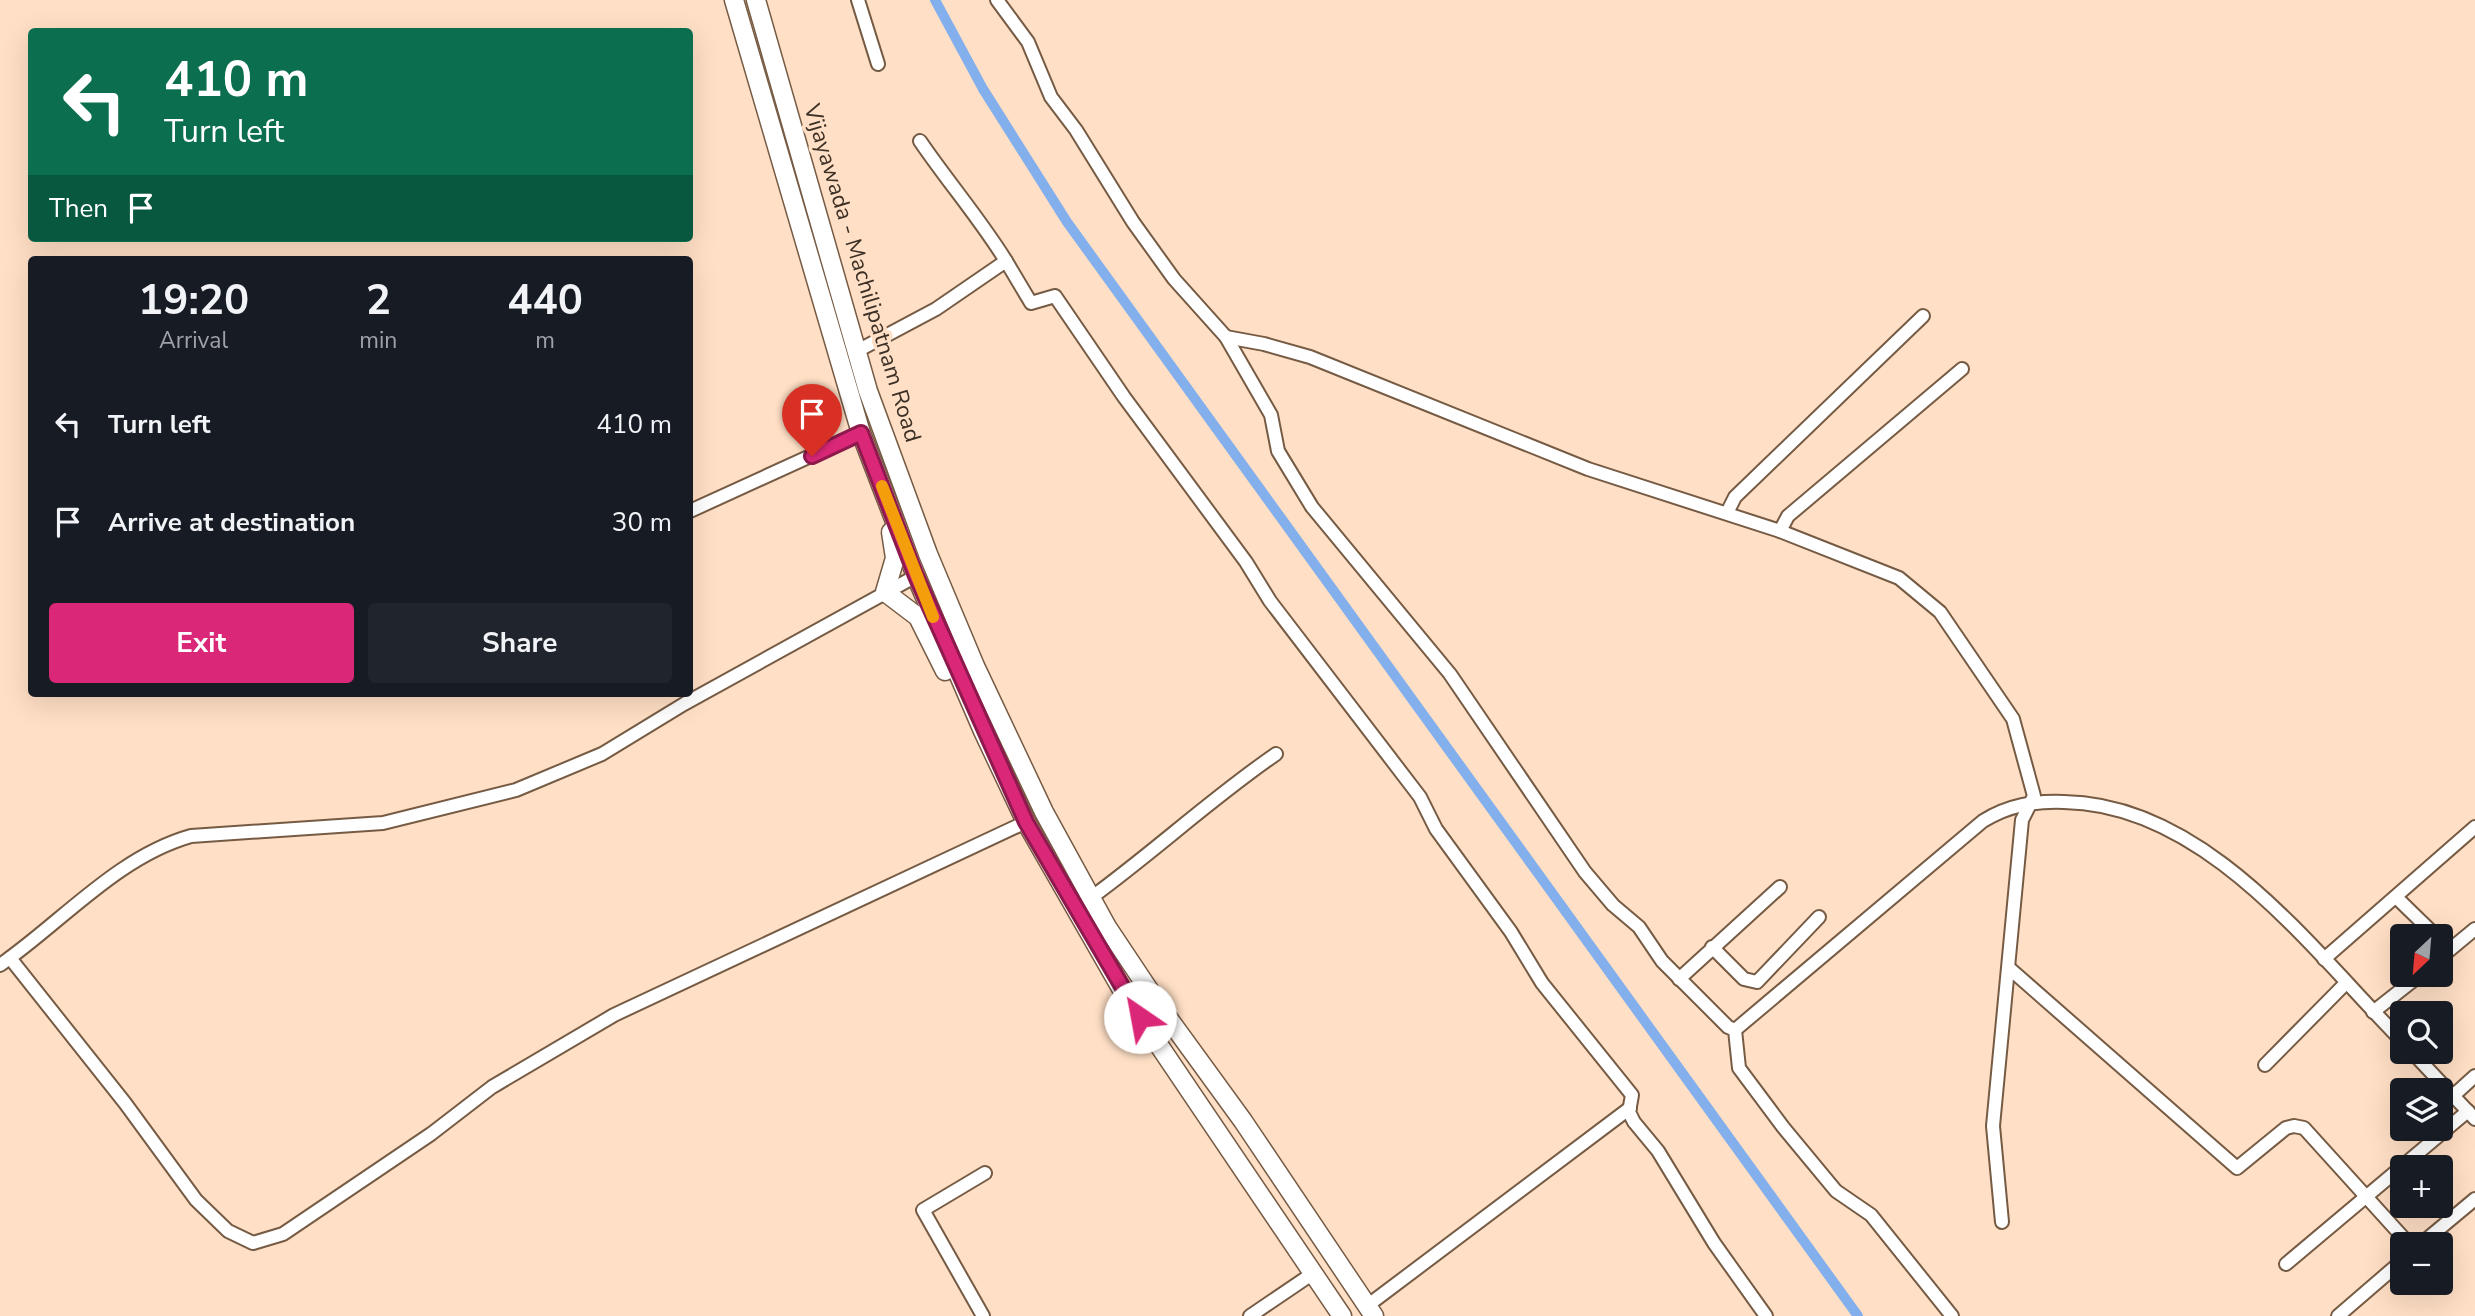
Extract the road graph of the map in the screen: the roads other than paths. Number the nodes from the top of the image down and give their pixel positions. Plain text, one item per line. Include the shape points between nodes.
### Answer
1 (734, 0) edge
2 (756, 0) edge
3 (858, 0) edge
4 (997, 0) edge
5 (878, 64) dead end
6 (920, 141) dead end
7 (1006, 261) junction
8 (1923, 316) dead end
9 (1226, 338) junction
10 (859, 350) junction
11 (1962, 369) dead end
12 (875, 408) junction
13 (861, 433) junction
14 (870, 454) junction
15 (693, 509) edge
16 (1727, 513) junction
17 (1780, 531) junction
18 (916, 576) junction
19 (885, 592) junction
20 (983, 731) junction
21 (1276, 754) dead end
22 (2034, 802) junction
23 (1026, 822) junction
24 (2475, 827) edge
25 (1780, 887) dead end
26 (1092, 897) junction
27 (2397, 898) junction
28 (1819, 917) dead end
29 (2424, 924) edge
30 (2475, 929) edge
31 (2454, 943) edge
32 (1712, 947) junction
33 (2325, 959) junction
34 (5, 961) edge
35 (2009, 968) junction
36 (1679, 979) junction
37 (2346, 983) junction
38 (2405, 987) edge
39 (2373, 1012) junction
40 (2390, 1029) edge
41 (1735, 1030) junction
42 (2424, 1064) edge
43 (2265, 1065) dead end
44 (2475, 1076) edge
45 (2455, 1095) junction
46 (1630, 1108) junction
47 (2471, 1115) edge
48 (985, 1173) dead end
49 (2366, 1194) junction
50 (2475, 1199) edge
51 (2002, 1222) dead end
52 (2399, 1232) edge
53 (2435, 1232) edge
54 (2286, 1264) dead end
55 (2390, 1271) edge
56 (1312, 1274) junction
57 (1371, 1311) edge
58 (983, 1316) edge
59 (1250, 1316) edge
60 (1342, 1316) edge
61 (1766, 1316) edge
62 (1952, 1316) edge
63 (2338, 1316) edge

1 - 13 highway, Vijayawada - Machilipatnam Road
2 - 10 highway, Vijayawada - Machilipatnam Road
3 - 5 street
4 - 9 street via 1028,43 1051,97 1133,222 1174,279
6 - 7 street
7 - 10 street via 936,309
7 - 46 street via 1031,303 1055,296 1247,562 1270,601 1420,797 1542,983 1632,1094
8 - 16 street via 1735,497
9 - 16 street via 1310,357 1588,469
9 - 36 street via 1271,415 1278,451 1312,507 1450,674 1586,872 1639,927
10 - 12 highway, Vijayawada - Machilipatnam Road
11 - 17 street via 1788,516
12 - 18 highway via 876,434 886,469 921,562
12 - 26 highway, Vijayawada - Machilipatnam Road via 964,642 1045,812
13 - 14 highway, Vijayawada - Machilipatnam Road
13 - 15 street
14 - 18 highway, Vijayawada - Machilipatnam Road
14 - 19 highway via 895,558
16 - 17 street
17 - 22 street via 1899,578 1940,612 2014,719
18 - 19 street
18 - 20 highway, Vijayawada - Machilipatnam Road
19 - 20 highway via 918,617 964,712 973,726
19 - 34 street via 602,754 516,790 383,823 191,836 169,842 126,868
20 - 23 highway, Vijayawada - Machilipatnam Road
21 - 26 street
22 - 33 street via 2108,805 2154,821 2227,868
22 - 35 street via 2022,820
22 - 41 street via 1983,821
23 - 34 street via 614,1015 492,1087 283,1234 253,1243 228,1231 196,1200 125,1103
23 - 56 highway, Vijayawada - Machilipatnam Road via 1125,995
24 - 27 street
25 - 32 street
26 - 57 highway, Vijayawada - Machilipatnam Road via 1163,1011
27 - 29 street
27 - 33 street
28 - 32 street via 1757,982 1744,979
30 - 31 street
32 - 36 street
33 - 37 street
35 - 49 street via 2237,1168 2286,1128 2300,1126
35 - 51 street via 1993,1126
36 - 41 street
37 - 39 street
37 - 43 street
38 - 39 street
39 - 40 street
41 - 62 street via 1739,1068 1783,1128 1836,1191 1871,1215
42 - 45 street
44 - 45 street
45 - 47 street
46 - 57 street
46 - 61 street via 1634,1122
47 - 49 street
48 - 58 street via 923,1210
49 - 52 street
49 - 54 street
50 - 53 street
55 - 63 street
56 - 59 street
56 - 60 highway, Vijayawada - Machilipatnam Road

